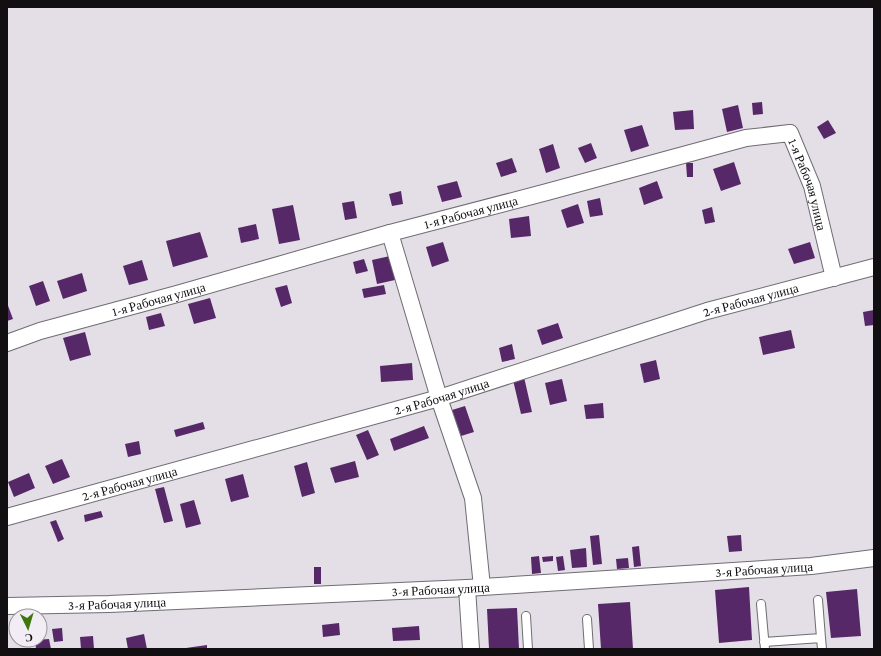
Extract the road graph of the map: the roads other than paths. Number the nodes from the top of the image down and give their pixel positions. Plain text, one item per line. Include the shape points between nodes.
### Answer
1 (390, 233) junction
2 (874, 267) edge
3 (834, 278) junction
4 (7, 342) edge
5 (439, 398) junction
6 (7, 517) edge
7 (874, 558) edge
8 (475, 587) junction
9 (818, 600) dead end
10 (761, 604) dead end
11 (7, 606) edge
12 (526, 616) dead end
13 (587, 619) dead end
14 (821, 638) junction
15 (764, 645) edge
16 (471, 649) edge
17 (528, 649) edge
18 (589, 649) edge
19 (822, 649) edge

1 - 3 street, 1-я Рабочая улица via 746,138 790,133 812,186
1 - 4 street, 1-я Рабочая улица
1 - 5 street
2 - 3 street, 2-я Рабочая улица
3 - 5 street, 2-я Рабочая улица via 707,311
5 - 6 street, 2-я Рабочая улица
5 - 8 street via 473,498
7 - 8 street, 3-я Рабочая улица via 811,566
8 - 11 street, 3-я Рабочая улица via 117,604
8 - 16 street
9 - 14 lane
10 - 15 lane
12 - 17 lane
13 - 18 lane
14 - 15 lane
14 - 19 lane

